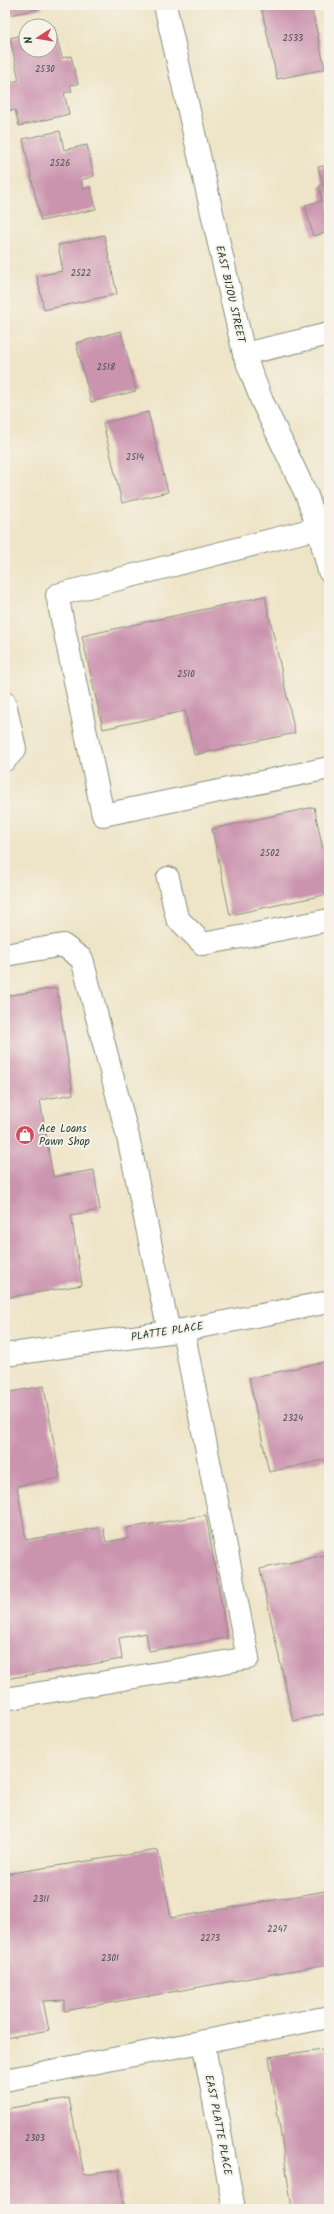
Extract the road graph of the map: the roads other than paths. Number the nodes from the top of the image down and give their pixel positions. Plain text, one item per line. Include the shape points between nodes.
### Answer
1 (165, 5) edge
2 (329, 334) edge
3 (244, 354) junction
4 (318, 528) junction
5 (329, 571) edge
6 (5, 703) edge
7 (5, 760) edge
8 (329, 768) edge
9 (168, 878) dead end
10 (329, 920) edge
11 (5, 956) edge
12 (329, 1302) edge
13 (176, 1331) junction
14 (5, 1355) edge
15 (5, 1699) edge
16 (329, 2016) edge
17 (203, 2041) junction
18 (5, 2080) edge
19 (234, 2209) edge

1 - 3 street, EAST BIJOU STREET
2 - 3 street
3 - 4 street, EAST BIJOU STREET via 262,401 307,496
4 - 5 street, EAST BIJOU STREET
4 - 8 street via 57,595 103,815
6 - 7 street via 15,748
9 - 10 street via 177,918 203,944
11 - 13 street via 62,945 82,958
12 - 13 street, PLATTE PLACE
13 - 14 street, PLATTE PLACE
13 - 15 street via 248,1658
16 - 17 street
17 - 18 street
17 - 19 street, EAST PLATTE PLACE

